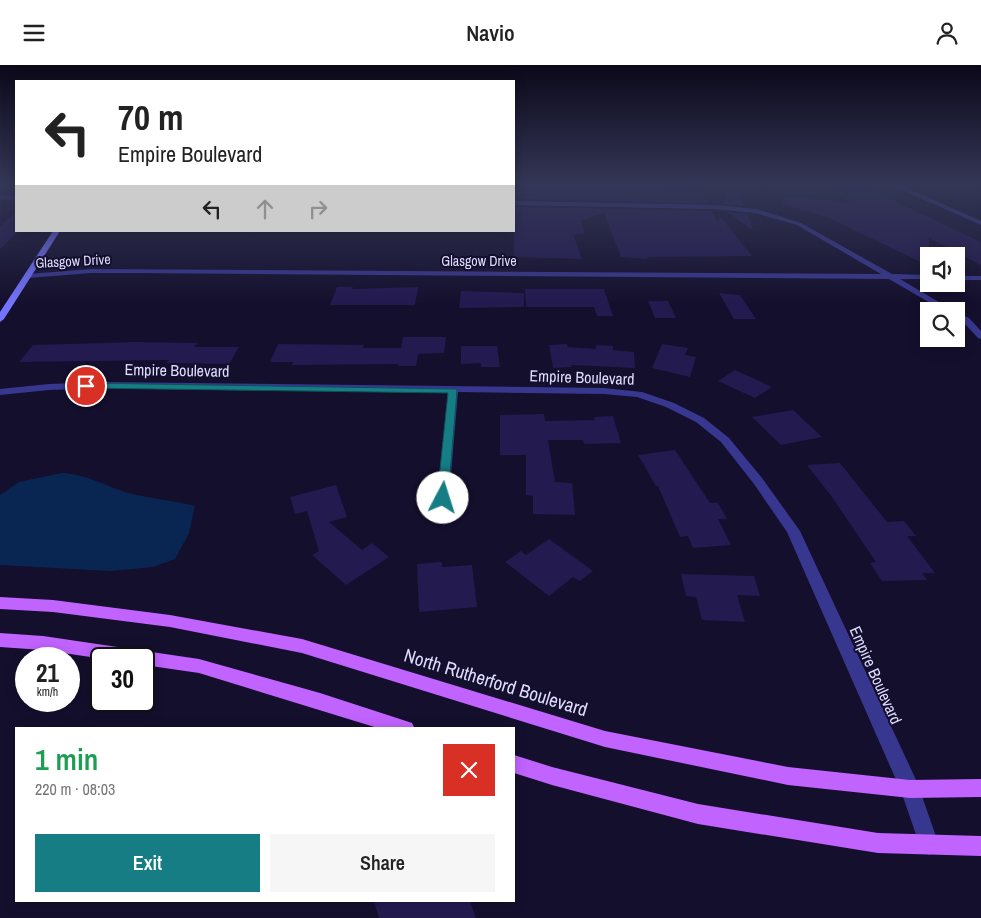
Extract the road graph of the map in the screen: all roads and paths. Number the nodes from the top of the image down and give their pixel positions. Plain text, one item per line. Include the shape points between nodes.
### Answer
1 (798, 224) edge
2 (56, 232) edge
3 (28, 276) junction
4 (891, 277) junction
5 (920, 277) edge
6 (965, 278) edge
7 (981, 278) edge
8 (934, 302) edge
9 (0, 319) edge
10 (965, 320) edge
11 (981, 336) edge
12 (453, 391) junction
13 (0, 392) edge
14 (443, 498) dead end
15 (0, 603) edge
16 (5, 643) edge
17 (400, 727) edge
18 (515, 764) edge
19 (981, 788) edge
20 (910, 789) junction
21 (929, 845) junction
22 (981, 847) edge

1 - 4 street
2 - 3 street
3 - 4 street, Glasgow Drive via 136,271
3 - 9 street
4 - 5 street, Glasgow Drive
4 - 8 street
6 - 7 street
10 - 11 street
12 - 13 street, Empire Boulevard via 104,385
12 - 14 street
12 - 20 street, Empire Boulevard via 604,391 638,395 670,405 700,420 725,440 793,531
15 - 20 main road, North Rutherford Boulevard via 54,606 170,621 302,647 605,739 788,776
16 - 17 main road via 43,643 199,666
18 - 21 main road via 698,815 878,843
19 - 20 main road, North Rutherford Boulevard
20 - 21 street, Empire Boulevard
21 - 22 main road

